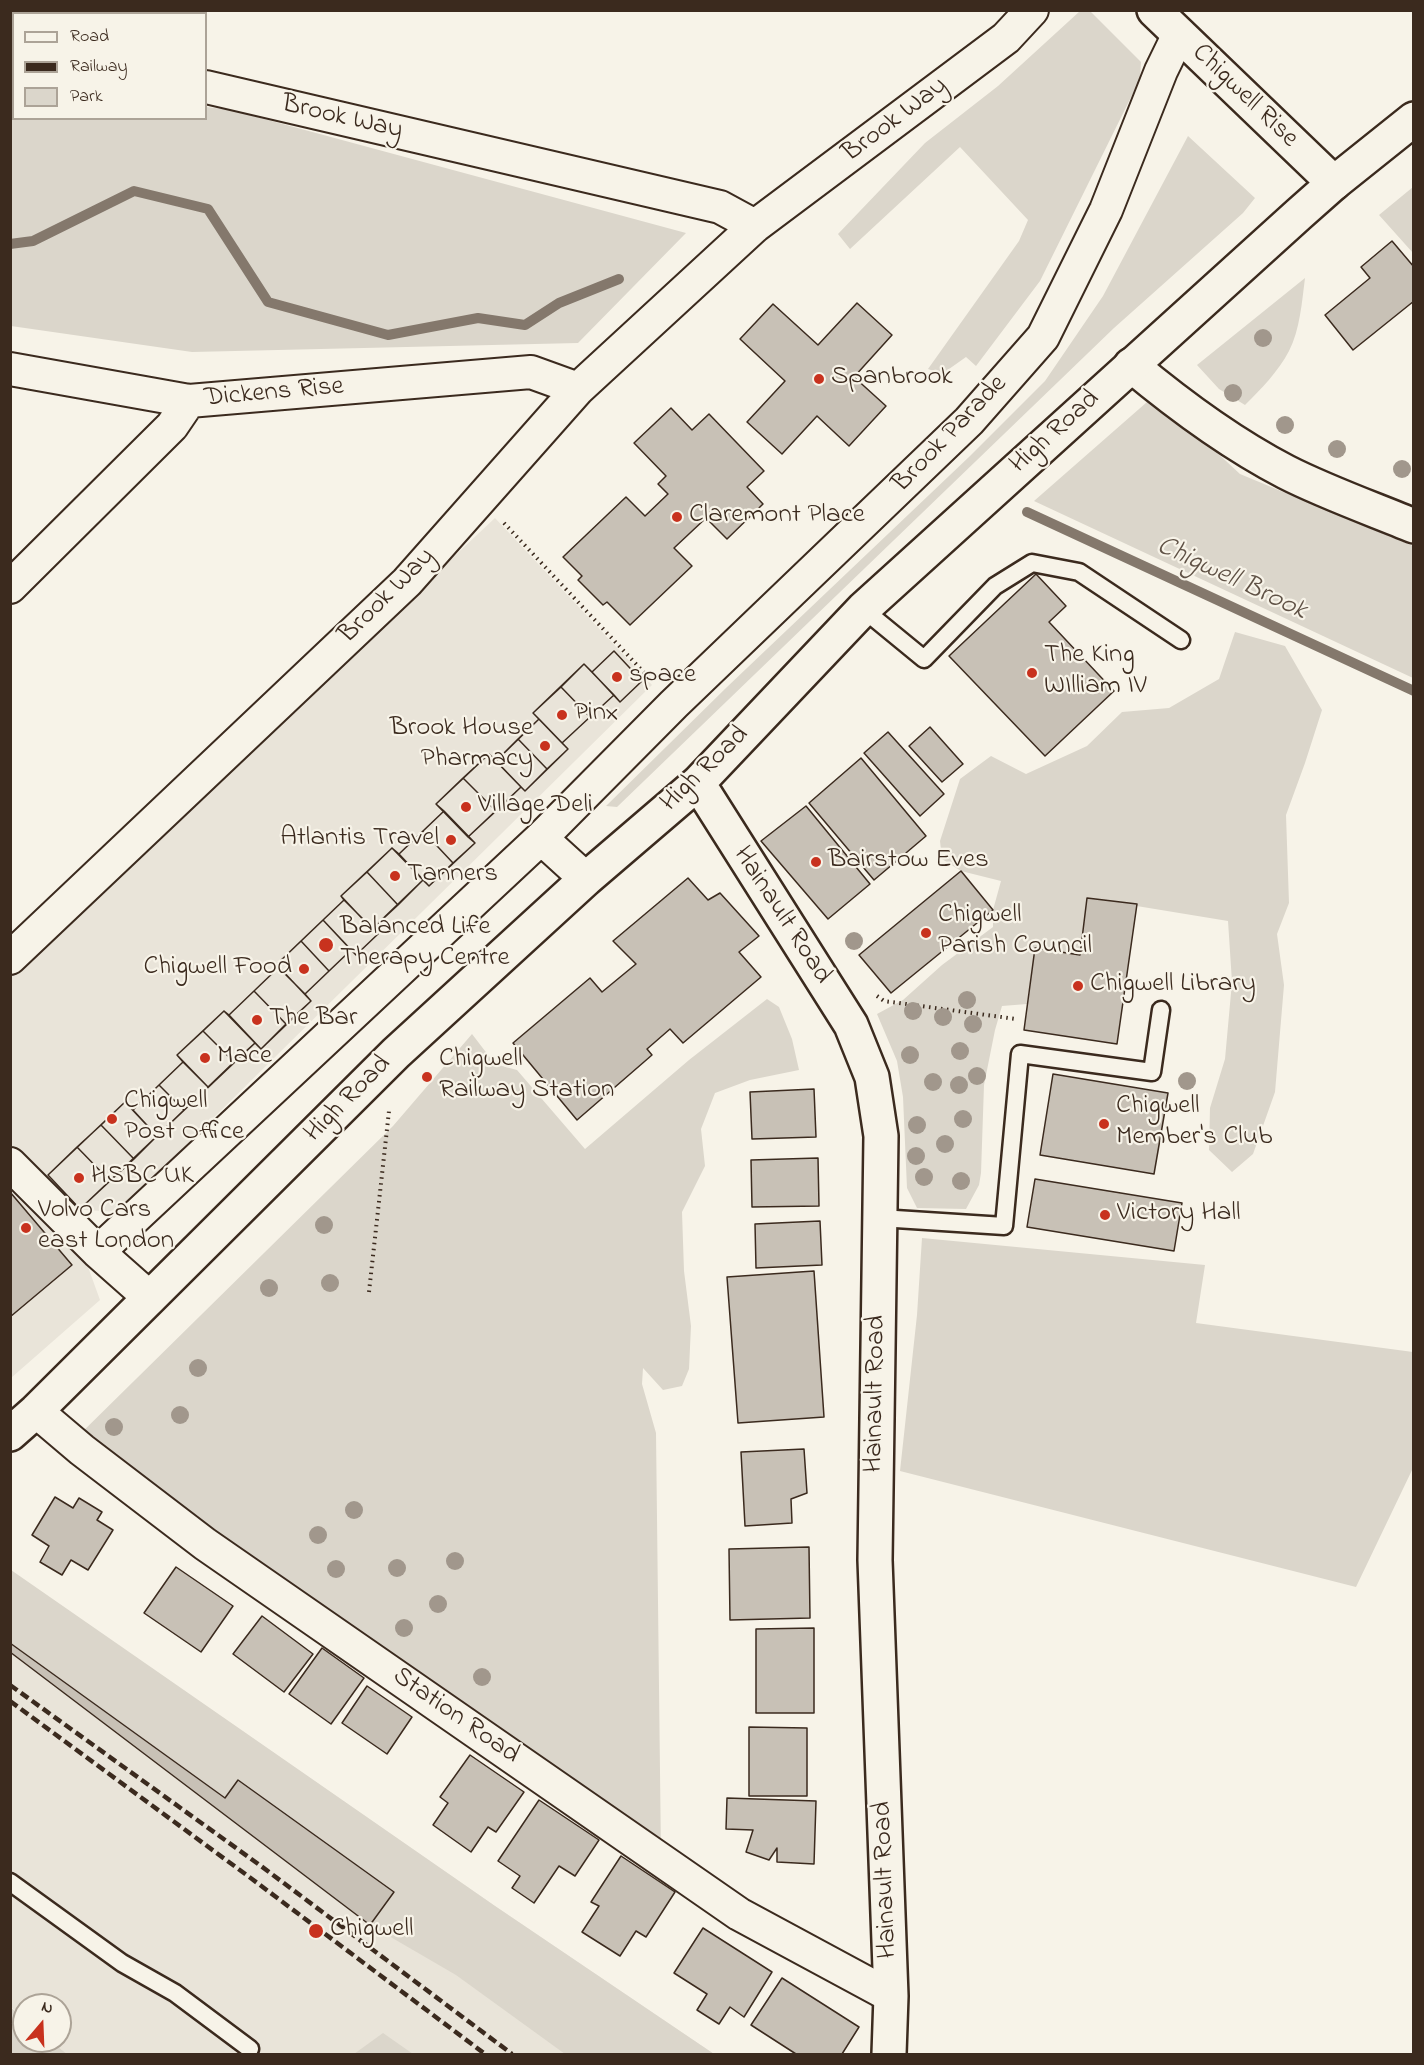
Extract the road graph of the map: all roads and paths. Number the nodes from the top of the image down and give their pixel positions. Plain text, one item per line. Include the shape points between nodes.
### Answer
1 (1032, 10) edge
2 (1154, 10) edge
3 (1179, 34) junction
4 (207, 87) edge
5 (1413, 120) edge
6 (1334, 183) junction
7 (755, 226) junction
8 (1131, 365) junction
9 (10, 369) edge
10 (578, 389) junction
11 (189, 401) junction
12 (481, 498) junction
13 (1413, 526) edge
14 (10, 587) edge
15 (864, 609) junction
16 (1181, 640) dead end
17 (674, 704) junction
18 (698, 783) junction
19 (541, 838) junction
20 (586, 879) junction
21 (10, 958) edge
22 (876, 995) dead end
23 (1161, 1010) dead end
24 (1016, 1019) dead end
25 (390, 1104) dead end
26 (10, 1164) edge
27 (880, 1218) junction
28 (98, 1252) junction
29 (369, 1292) dead end
30 (150, 1298) junction
31 (36, 1412) junction
32 (10, 1434) edge
33 (10, 1882) edge
34 (891, 1996) junction
35 (250, 2049) dead end
36 (889, 2055) edge

1 - 7 street, Brook Way via 1006,38
2 - 3 main road, Chigwell Rise
3 - 6 main road, Chigwell Rise
3 - 17 street, Brook Parade via 1106,210 1043,337 969,421
4 - 7 street, Brook Way via 720,207
5 - 6 main road, High Road
6 - 8 main road, High Road
7 - 10 street, Brook Way
8 - 13 main road via 1232,442 1288,473
8 - 15 main road, High Road
9 - 11 street
10 - 11 street, Dickens Rise via 531,372
10 - 12 street, Brook Way
11 - 14 street, Dickens Rise via 172,426
12 - 17 path
12 - 21 street, Brook Way via 407,582
15 - 16 lane via 924,658 995,586 1032,563 1079,572
15 - 18 main road, High Road
17 - 19 street, Brook Parade
18 - 20 main road, High Road
18 - 27 main road, Hainault Road via 851,1025 872,1077 881,1136
19 - 20 street
19 - 28 street, Brook Parade
20 - 30 main road, High Road via 396,1053
22 - 24 path via 884,1001
23 - 27 lane via 1152,1072 1020,1053 1004,1226
25 - 29 path
26 - 28 street
27 - 34 main road, Hainault Road via 875,1560
28 - 30 street
30 - 31 main road, High Road
31 - 32 main road, High Road
31 - 34 street, Station Road via 205,1544 739,1914
33 - 35 lane via 122,1964 175,1993
34 - 36 main road, Hainault Road

